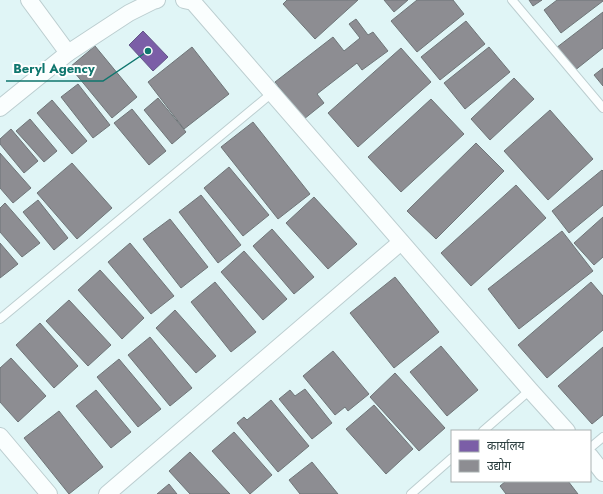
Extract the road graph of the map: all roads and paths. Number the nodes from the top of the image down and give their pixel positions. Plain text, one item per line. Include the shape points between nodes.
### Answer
1 (29, 0) edge
2 (157, 0) edge
3 (184, 0) edge
4 (512, 0) edge
5 (68, 53) junction
6 (272, 93) junction
7 (0, 108) edge
8 (603, 108) edge
9 (401, 242) junction
10 (0, 320) edge
11 (530, 390) junction
12 (484, 430) edge
13 (566, 430) edge
14 (0, 436) edge
15 (603, 437) edge
16 (591, 447) edge
17 (591, 457) edge
18 (451, 459) edge
19 (603, 473) edge
20 (49, 494) edge
21 (107, 494) edge
22 (411, 494) edge

1 - 5 street
2 - 5 street via 129,13
3 - 6 street via 193,2
4 - 8 lane
5 - 7 street
6 - 9 street
6 - 10 lane
9 - 11 street
9 - 21 street
11 - 12 lane
11 - 13 street
14 - 20 street
15 - 16 lane
17 - 19 street
18 - 22 lane

